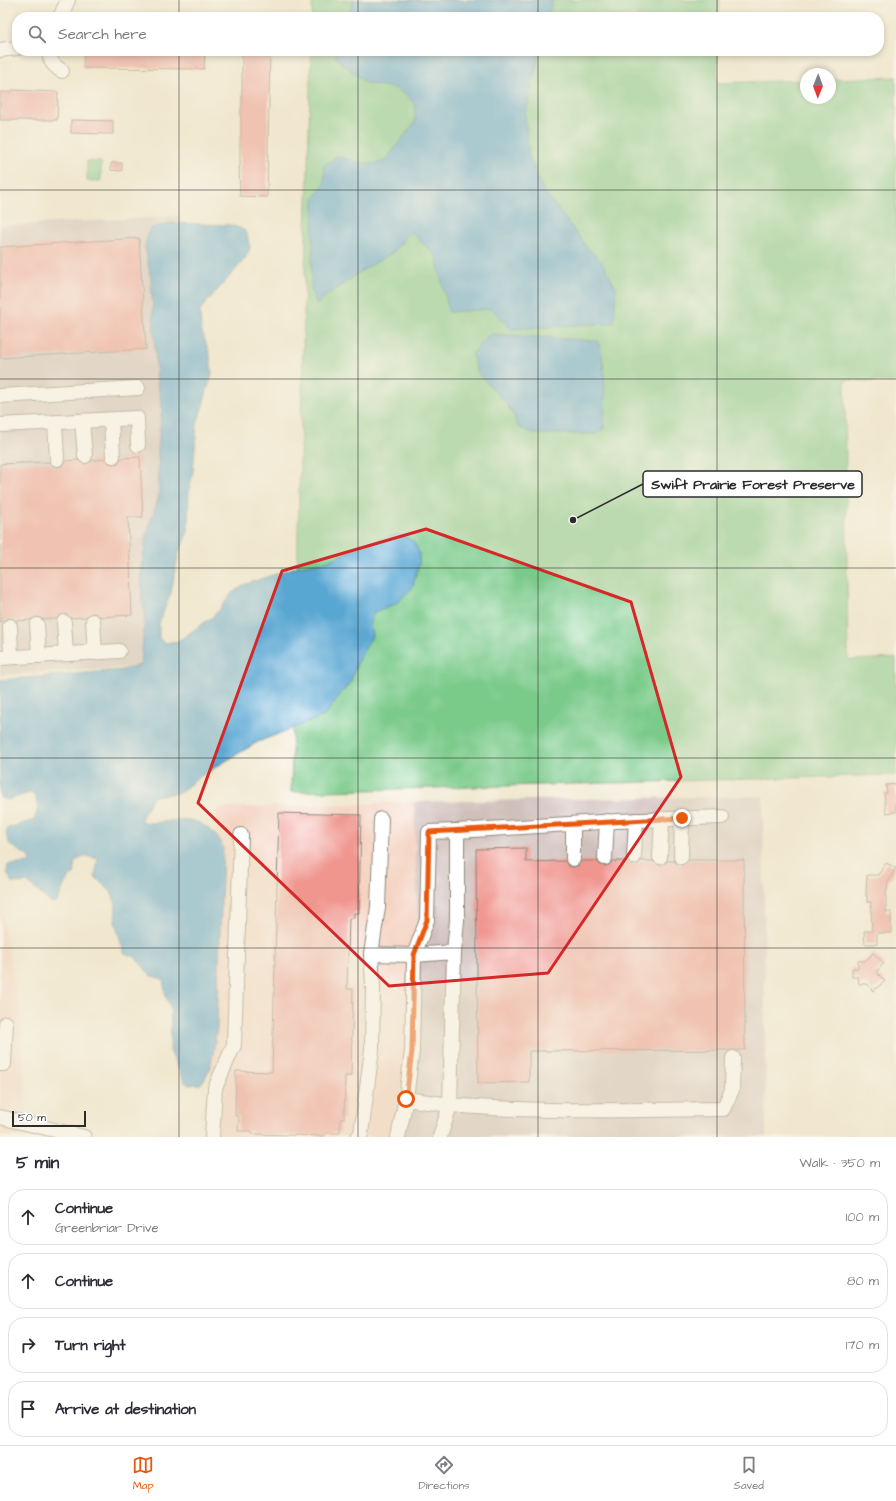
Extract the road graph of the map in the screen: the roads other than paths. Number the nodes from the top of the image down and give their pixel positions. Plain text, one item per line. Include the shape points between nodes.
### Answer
1 (68, 0) edge
2 (62, 12) edge
3 (12, 49) edge
4 (0, 50) edge
5 (50, 56) edge
6 (58, 56) edge
7 (138, 388) dead end
8 (0, 396) edge
9 (111, 420) junction
10 (82, 421) junction
11 (55, 423) junction
12 (0, 426) edge
13 (138, 445) dead end
14 (85, 456) dead end
15 (113, 456) dead end
16 (57, 459) dead end
17 (93, 620) dead end
18 (64, 622) dead end
19 (37, 625) dead end
20 (10, 626) dead end
21 (119, 651) dead end
22 (95, 652) junction
23 (66, 654) junction
24 (39, 656) junction
25 (5, 658) edge
26 (722, 817) dead end
27 (682, 818) junction
28 (381, 819) dead end
29 (662, 819) junction
30 (636, 820) junction
31 (607, 822) junction
32 (573, 824) junction
33 (457, 831) junction
34 (241, 835) dead end
35 (634, 857) dead end
36 (660, 857) dead end
37 (681, 857) dead end
38 (605, 858) dead end
39 (572, 859) dead end
40 (454, 952) junction
41 (371, 954) junction
42 (414, 955) junction
43 (6, 1022) dead end
44 (733, 1058) dead end
45 (0, 1064) edge
46 (406, 1099) junction
47 (450, 1105) junction
48 (0, 1116) edge
49 (84, 1137) edge
50 (212, 1137) edge
51 (358, 1137) edge
52 (398, 1137) edge
53 (440, 1137) edge

1 - 2 street
3 - 4 street
5 - 6 street via 55,67 62,71
7 - 8 street
9 - 10 street
9 - 13 street via 137,418
9 - 15 street
10 - 11 street
10 - 14 street
11 - 12 street
11 - 16 street
17 - 22 street
18 - 23 street
19 - 24 street
20 - 25 street
21 - 22 street
22 - 23 street
23 - 24 street
24 - 25 street
26 - 27 street
27 - 29 street
27 - 37 street
28 - 41 street via 378,907
29 - 30 street
29 - 36 street
30 - 31 street
30 - 35 street
31 - 32 street
31 - 38 street
32 - 33 street
32 - 39 street
33 - 40 street via 457,920
33 - 42 street via 429,832 427,920
34 - 50 street via 234,1045 215,1088
40 - 42 street
40 - 47 street
41 - 42 street
41 - 51 street via 374,985 372,1049 361,1134
42 - 46 street via 412,1051
43 - 45 street via 4,1064
44 - 47 street via 732,1090 722,1109 554,1110 490,1109
46 - 47 street
46 - 52 street
47 - 53 street
48 - 49 street

